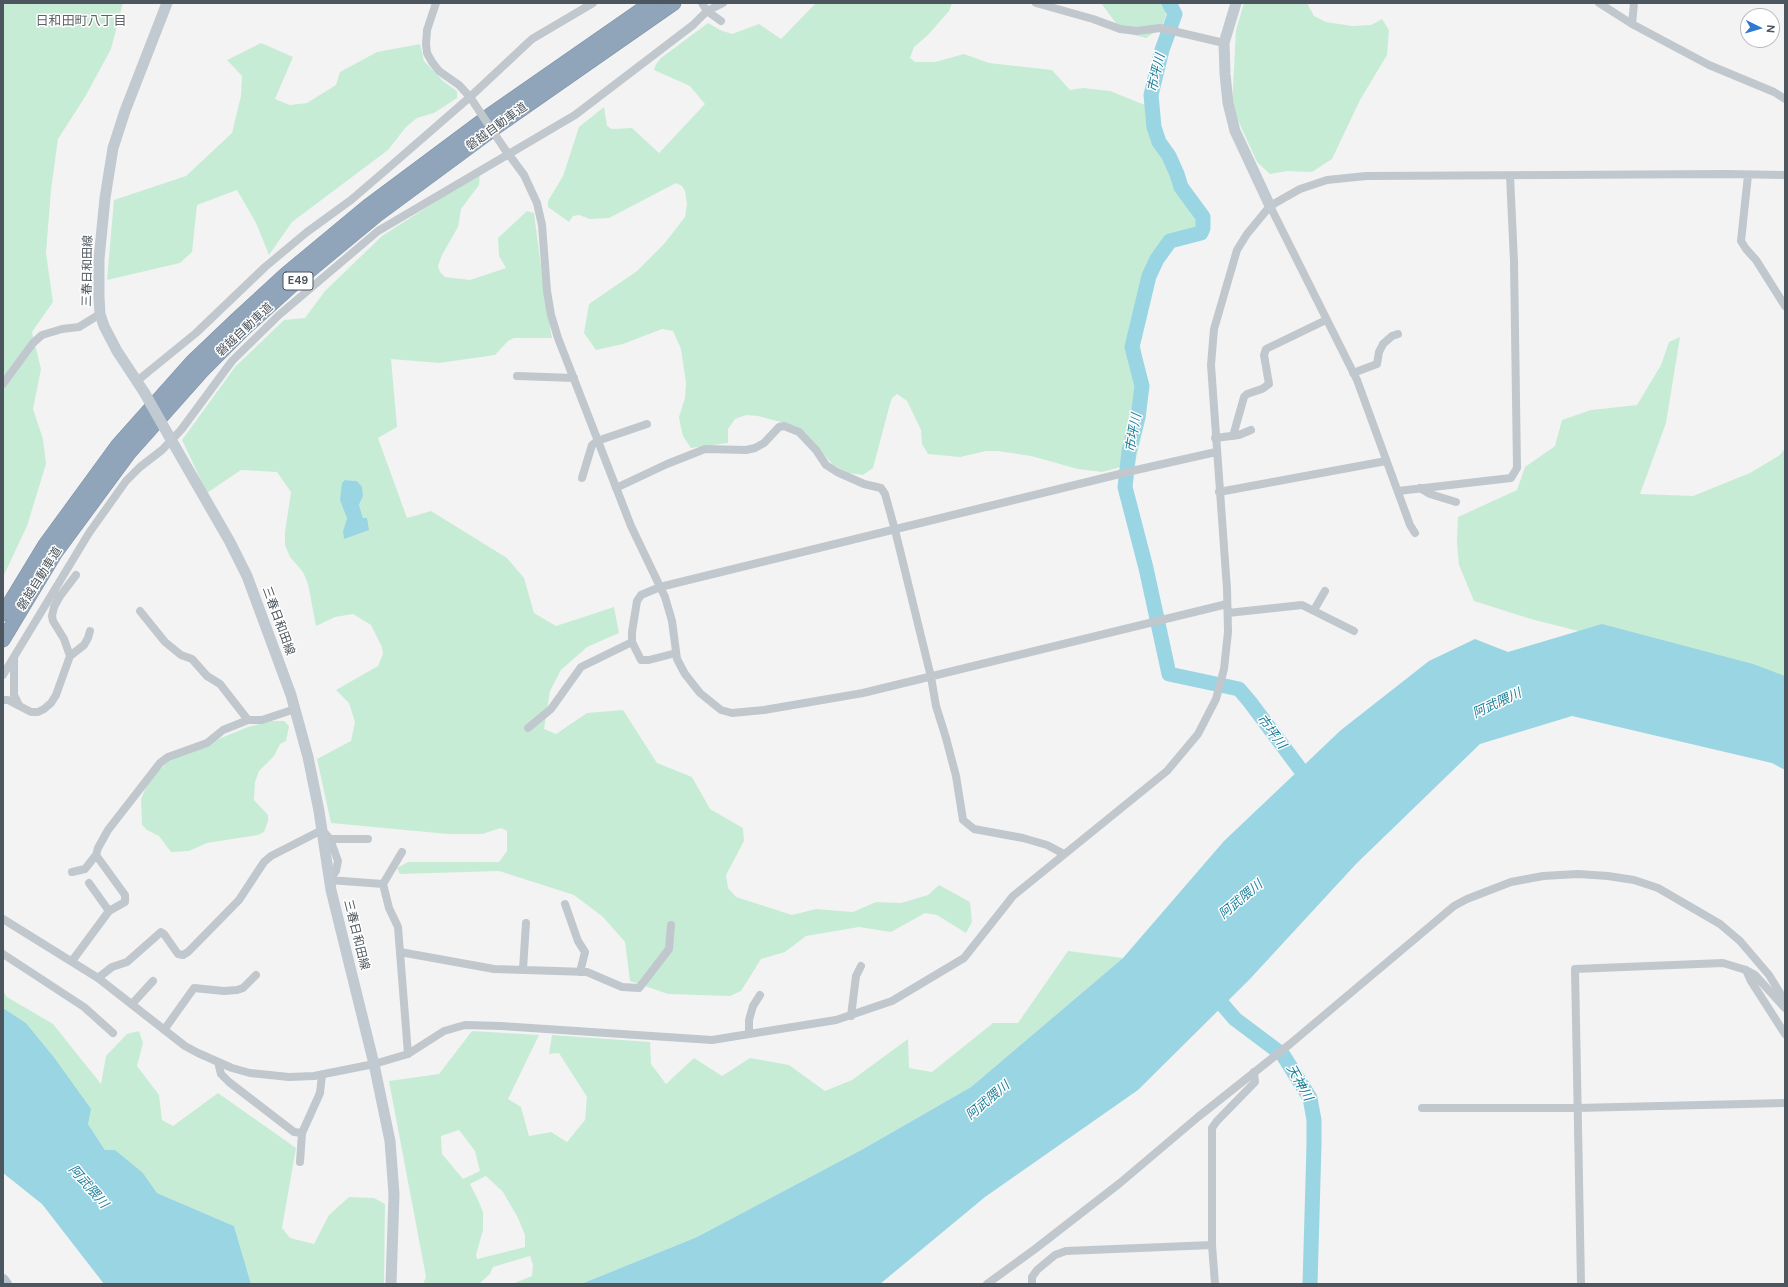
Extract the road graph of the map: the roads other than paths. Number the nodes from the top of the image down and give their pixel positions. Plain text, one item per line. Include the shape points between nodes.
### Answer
1 (167, 3) edge
2 (436, 3) edge
3 (592, 3) edge
4 (651, 3) edge
5 (674, 3) edge
6 (723, 3) edge
7 (1036, 3) edge
8 (1236, 3) edge
9 (1599, 3) edge
10 (1634, 3) edge
11 (704, 7) edge
12 (721, 21) dead end
13 (1632, 24) junction
14 (1224, 43) junction
15 (470, 97) junction
16 (1785, 99) edge
17 (506, 151) junction
18 (1748, 175) junction
19 (1785, 175) edge
20 (1510, 176) junction
21 (1270, 206) junction
22 (1785, 306) edge
23 (100, 314) junction
24 (1326, 320) junction
25 (1398, 334) dead end
26 (1353, 373) junction
27 (517, 376) dead end
28 (574, 378) junction
29 (137, 381) junction
30 (3, 384) edge
31 (646, 424) dead end
32 (1251, 430) dead end
33 (1233, 436) junction
34 (170, 438) junction
35 (1215, 438) junction
36 (598, 441) junction
37 (1216, 452) junction
38 (1386, 461) junction
39 (582, 478) dead end
40 (616, 488) junction
41 (1419, 488) junction
42 (1398, 490) junction
43 (1219, 492) junction
44 (1456, 502) dead end
45 (895, 530) junction
46 (1415, 533) dead end
47 (76, 575) dead end
48 (660, 587) junction
49 (1325, 591) dead end
50 (1227, 604) junction
51 (1314, 610) junction
52 (140, 611) dead end
53 (1228, 613) junction
54 (3, 614) edge
55 (90, 631) dead end
56 (1354, 631) dead end
57 (3, 640) edge
58 (632, 642) junction
59 (676, 653) junction
60 (14, 656) junction
61 (70, 656) junction
62 (3, 675) edge
63 (931, 677) junction
64 (3, 700) edge
65 (19, 705) junction
66 (295, 709) junction
67 (248, 720) junction
68 (528, 728) dead end
69 (322, 830) junction
70 (330, 839) junction
71 (368, 839) dead end
72 (402, 852) dead end
73 (1064, 854) junction
74 (96, 855) junction
75 (72, 872) dead end
76 (329, 880) junction
77 (89, 883) dead end
78 (383, 884) junction
79 (565, 904) dead end
80 (109, 910) junction
81 (3, 919) edge
82 (526, 923) dead end
83 (671, 925) dead end
84 (400, 952) junction
85 (3, 954) edge
86 (72, 961) junction
87 (861, 966) dead end
88 (523, 969) junction
89 (1746, 970) junction
90 (580, 972) junction
91 (256, 975) dead end
92 (98, 978) junction
93 (153, 981) dead end
94 (760, 995) dead end
95 (1785, 1001) edge
96 (132, 1004) junction
97 (1785, 1008) edge
98 (851, 1016) junction
99 (164, 1030) junction
100 (113, 1033) dead end
101 (749, 1033) junction
102 (1785, 1034) edge
103 (408, 1054) junction
104 (218, 1062) junction
105 (374, 1064) junction
106 (1254, 1072) junction
107 (322, 1075) junction
108 (1785, 1104) edge
109 (1422, 1108) dead end
110 (1577, 1108) junction
111 (302, 1133) junction
112 (300, 1162) dead end
113 (1212, 1245) junction
114 (3, 1280) edge
115 (391, 1280) edge
116 (6, 1284) edge
117 (987, 1284) edge
118 (1032, 1284) edge
119 (1215, 1284) edge
120 (1581, 1284) edge

1 - 23 main road, 三春日和田線 via 113,148 99,259
2 - 15 street via 427,30 427,53 440,71
3 - 15 street via 532,39
4 - 54 highway, 磐越自動車道 / E49 via 490,115 379,198 286,274 235,321 192,362 118,445 45,545
5 - 57 highway, 磐越自動車道 / E49 via 499,125 377,215 244,329 202,371 129,453 56,552
6 - 11 street
7 - 14 street via 1120,29 1137,31 1160,28
8 - 14 main road
9 - 13 street
10 - 13 street
11 - 12 street
11 - 17 street via 693,25 575,116
13 - 16 street via 1709,65
14 - 21 main road via 1231,118
15 - 17 street, bridge
15 - 29 street via 351,200 307,232 196,333
17 - 28 street via 524,175 540,212 551,315
17 - 34 street via 378,232 279,315 232,361 181,430
18 - 19 street
18 - 20 street
18 - 22 street via 1741,241
20 - 21 street via 1366,176 1327,180 1300,189
20 - 41 street via 1517,468 1511,478
21 - 24 street
21 - 35 street via 1237,250 1214,329 1210,365
23 - 29 main road, 三春日和田線 via 110,338
23 - 30 street via 79,327 42,334 33,342
24 - 26 street
24 - 33 street via 1266,348 1264,356 1268,387 1244,397
25 - 26 street via 1383,344 1377,364
26 - 38 street
27 - 28 street
28 - 36 street
29 - 34 main road, 三春日和田線, bridge
31 - 36 street
32 - 33 street
33 - 35 street
34 - 60 street via 162,450 126,481 89,533
34 - 66 main road, 三春日和田線 via 247,576
35 - 37 street
36 - 39 street via 592,445
36 - 40 street
37 - 43 street
37 - 45 street
38 - 42 street
38 - 43 street
40 - 45 street via 705,449 755,448 784,426 799,432 826,465 864,484 881,488
40 - 48 street via 630,526
41 - 42 street
41 - 44 street
42 - 46 street
43 - 50 street
45 - 48 street
45 - 63 street
47 - 61 street via 60,596 52,616
48 - 58 street via 641,595 637,601
48 - 59 street via 669,610
49 - 51 street
50 - 53 street
50 - 63 street
51 - 53 street via 1294,605
51 - 56 street
52 - 67 street via 165,642 181,655 192,659 207,676 220,684
53 - 73 street via 1227,651 1221,682 1216,699 1198,734 1166,771
55 - 61 street via 84,645
58 - 59 street via 641,660
58 - 68 street via 581,667 551,709
59 - 63 street via 685,674 700,693 721,710 732,713 797,706
60 - 62 street
60 - 65 street via 14,695
61 - 65 street via 51,702 38,712 31,712
63 - 73 street via 936,706 956,776 963,820 974,829 1023,838 1047,845
64 - 65 street
66 - 67 street via 262,720
66 - 69 main road, 三春日和田線 via 308,757
67 - 74 street via 223,730 207,743 168,757 160,763 108,830
69 - 70 street
69 - 76 main road, 三春日和田線
69 - 92 street via 264,862 239,900 188,952 178,954 161,932 127,962 112,967
70 - 71 street
70 - 76 street via 338,861 336,871
72 - 78 street
73 - 98 street via 1013,896 964,958 892,1001
74 - 75 street via 85,869
74 - 80 street via 125,895 125,902
76 - 78 street
76 - 105 main road, 三春日和田線
77 - 80 street
78 - 84 street via 389,908 398,927
79 - 90 street via 578,941 585,952
80 - 86 street
81 - 86 street
82 - 88 street
83 - 90 street via 669,949 639,988 622,987 587,972
84 - 88 street via 494,969
84 - 103 street
85 - 100 street via 84,1007
86 - 92 street
87 - 98 street via 856,976
88 - 90 street
89 - 97 street via 1755,975
89 - 102 street
89 - 110 street via 1723,963 1575,969
91 - 99 street via 243,988 237,990 194,988
92 - 96 street
93 - 96 street
94 - 101 street via 753,1006
95 - 106 street via 1769,975 1740,941 1720,924 1670,894 1634,880 1608,876 1543,876 1511,882 1454,906
96 - 99 street
98 - 101 street
99 - 104 street via 186,1046
101 - 103 street via 702,1041 464,1025 444,1031
103 - 105 street
104 - 107 street via 250,1073 300,1077
104 - 111 street via 221,1074 229,1082 294,1132
105 - 107 street
105 - 115 main road, 三春日和田線 via 390,1141 393,1176
106 - 113 street via 1255,1082 1212,1128
106 - 117 street via 1120,1183
107 - 111 street via 320,1093
108 - 110 street
109 - 110 street
110 - 120 street
111 - 112 street
113 - 118 street via 1066,1251 1055,1255 1037,1270 1032,1277
113 - 119 street
114 - 116 main road

